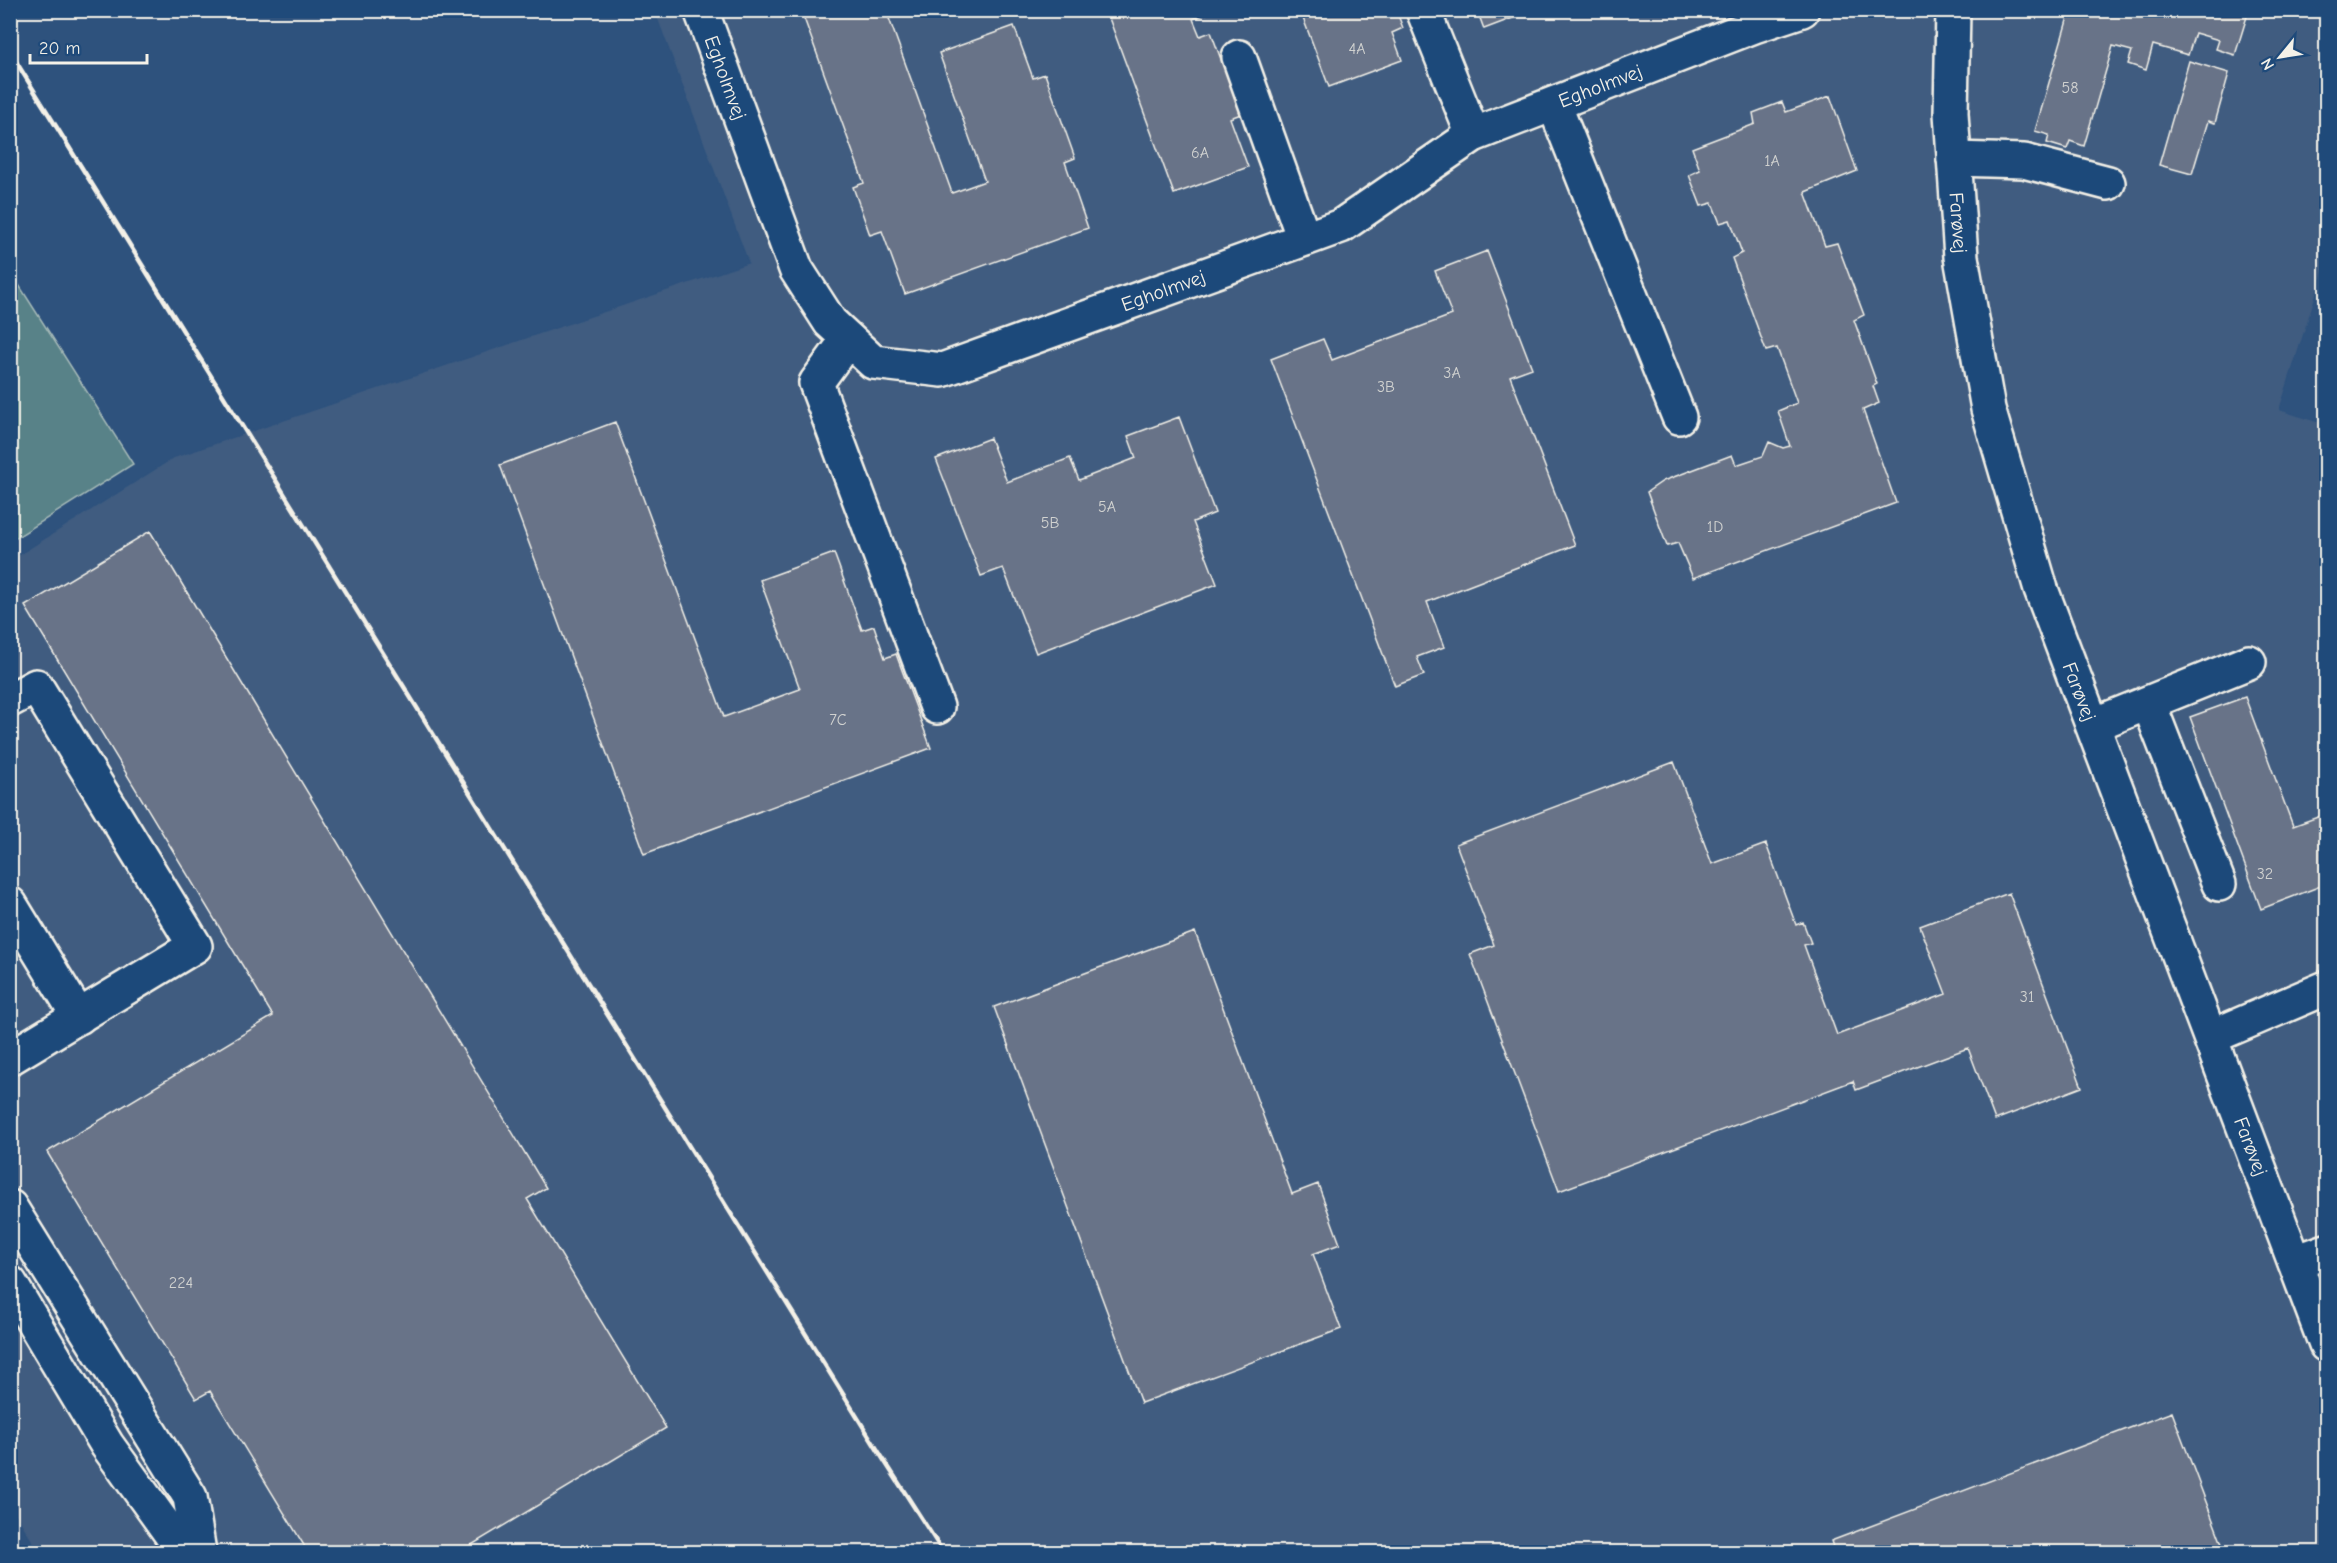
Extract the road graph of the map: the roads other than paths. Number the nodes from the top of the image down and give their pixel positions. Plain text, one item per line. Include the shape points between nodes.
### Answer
1 (701, 10) edge
2 (1423, 10) edge
3 (1802, 10) edge
4 (1953, 10) edge
5 (1239, 57) dead end
6 (1554, 104) junction
7 (1473, 135) junction
8 (1954, 159) junction
9 (2108, 183) dead end
10 (1304, 240) junction
11 (848, 339) junction
12 (1679, 417) dead end
13 (2249, 662) dead end
14 (10, 700) edge
15 (2149, 704) junction
16 (937, 707) dead end
17 (2093, 725) junction
18 (2219, 884) dead end
19 (10, 904) edge
20 (2326, 988) edge
21 (79, 1017) junction
22 (2211, 1037) junction
23 (12, 1052) edge
24 (10, 1207) edge
25 (2326, 1251) edge
26 (2295, 1262) junction
27 (10, 1282) edge
28 (2326, 1345) edge
29 (184, 1552) edge
30 (199, 1552) edge

1 - 11 street, Egholmvej via 796,269 830,322
2 - 7 street
3 - 6 street, Egholmvej
4 - 8 street, Farøvej
5 - 10 street
6 - 7 street, Egholmvej
6 - 12 street
7 - 10 street, Egholmvej via 1341,226
8 - 9 street via 2024,161
8 - 17 street, Farøvej via 1960,257 1988,409 2041,589
10 - 11 street, Egholmvej via 942,370 873,362
11 - 16 street via 816,383
13 - 15 street
14 - 21 street via 36,686 195,946
15 - 17 street
15 - 18 street
17 - 22 street, Farøvej
19 - 21 street
20 - 22 street
21 - 23 street
22 - 26 street, Farøvej
24 - 30 street via 190,1497
25 - 26 street
26 - 28 street, Farøvej
27 - 29 street via 107,1445

